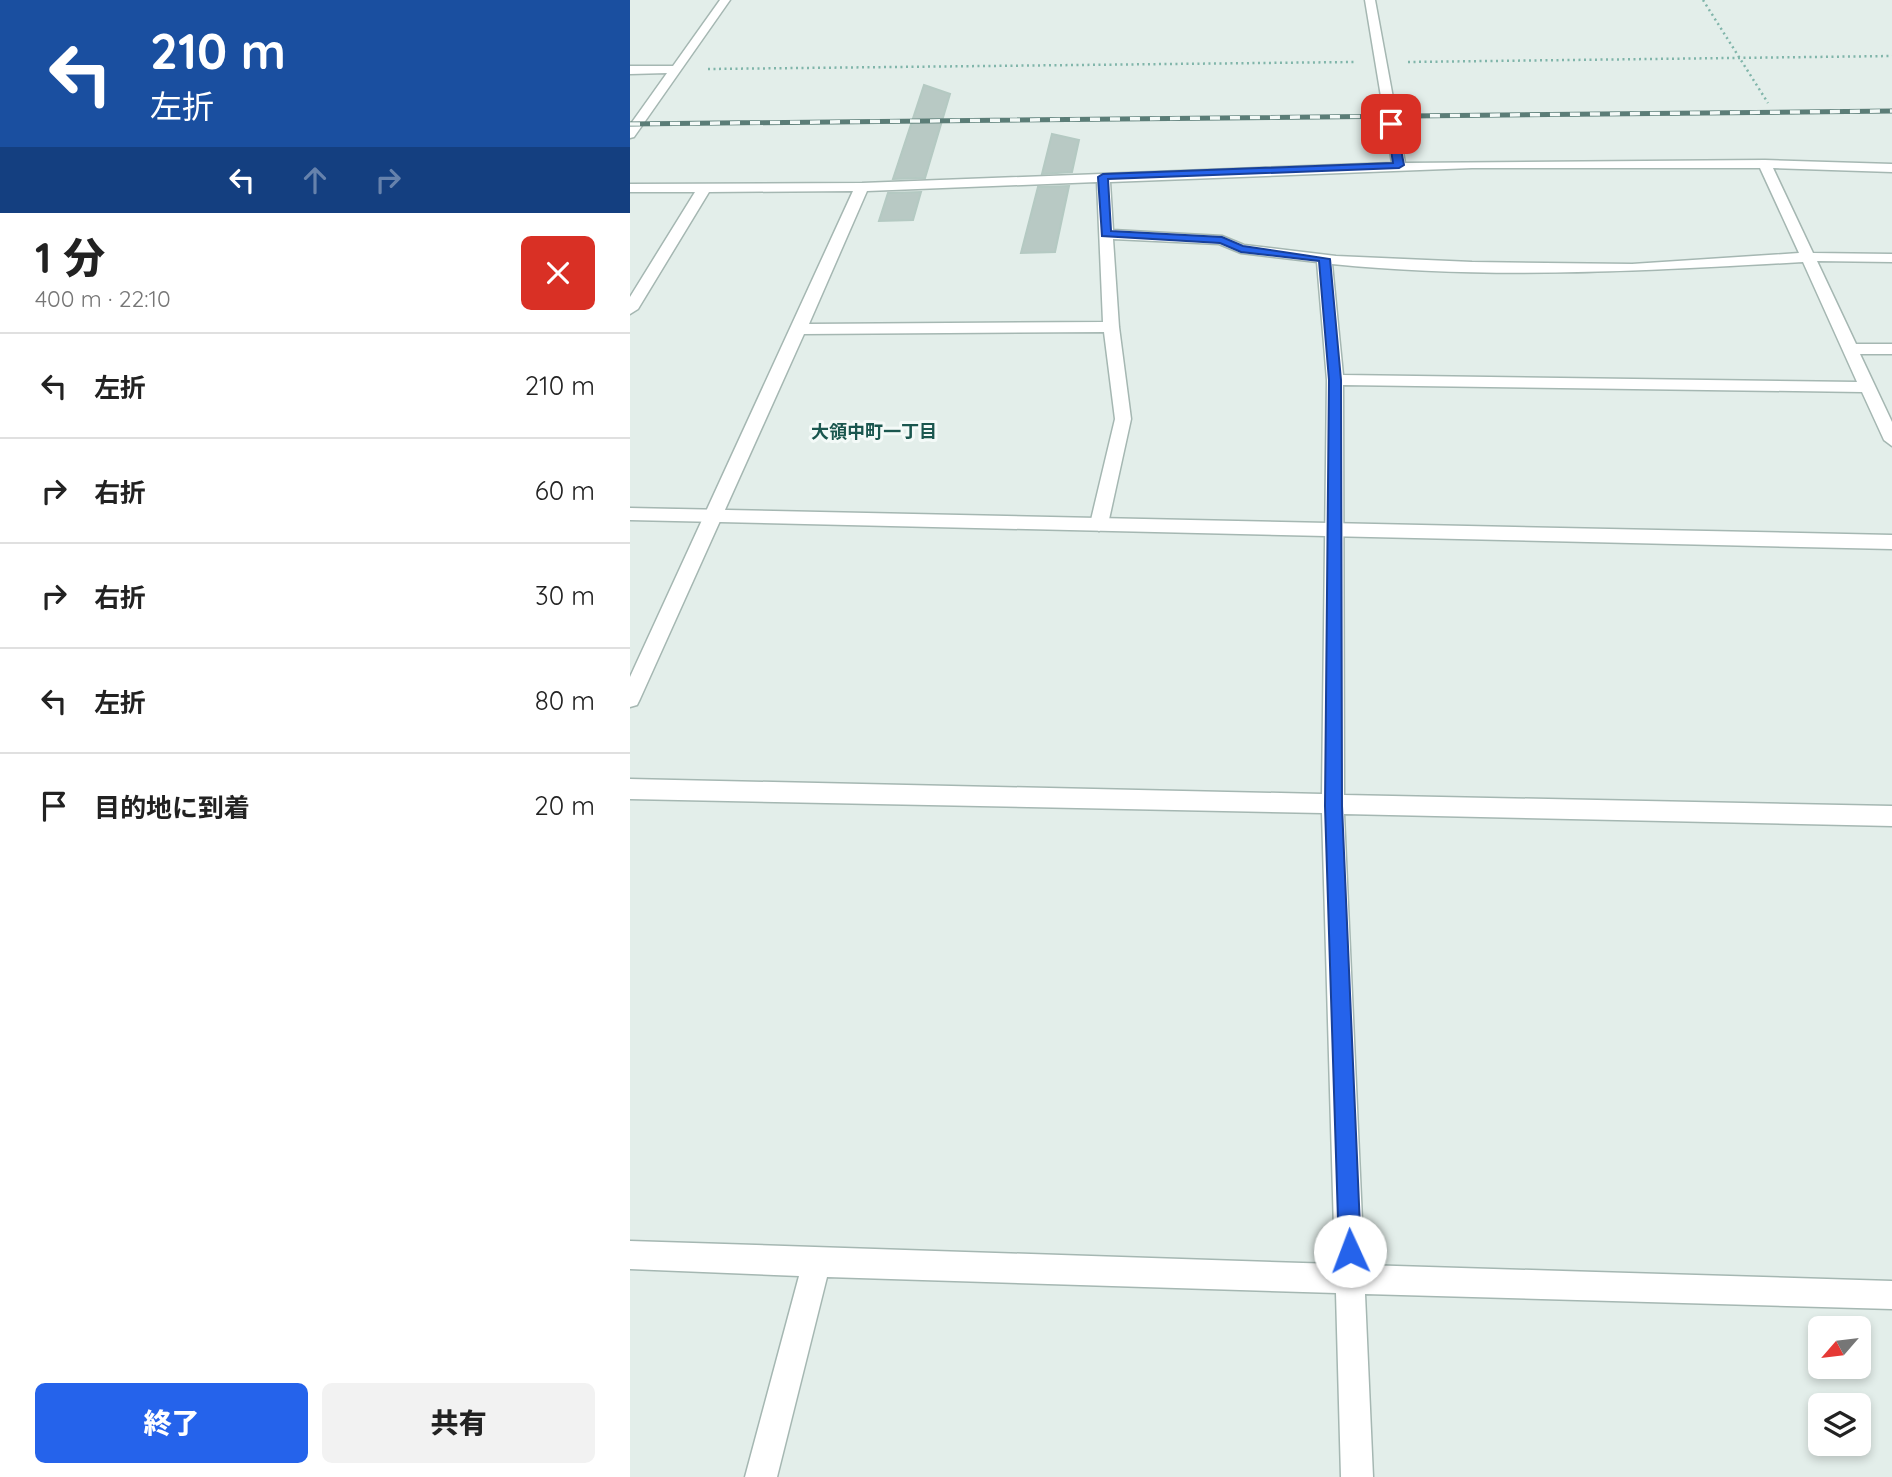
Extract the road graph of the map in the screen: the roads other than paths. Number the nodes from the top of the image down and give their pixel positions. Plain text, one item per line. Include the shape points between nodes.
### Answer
1 (725, 0) edge
2 (1370, 0) edge
3 (676, 69) junction
4 (630, 70) edge
5 (630, 134) edge
6 (1765, 164) junction
7 (1399, 165) junction
8 (1892, 168) edge
9 (1103, 177) junction
10 (705, 187) junction
11 (862, 187) junction
12 (630, 188) edge
13 (1106, 234) junction
14 (1808, 257) junction
15 (1892, 258) edge
16 (1324, 259) junction
17 (630, 309) edge
18 (1111, 327) junction
19 (799, 329) junction
20 (1850, 349) junction
21 (1892, 349) edge
22 (1335, 380) junction
23 (1868, 387) junction
24 (1892, 440) edge
25 (630, 514) edge
26 (716, 515) junction
27 (1099, 524) junction
28 (1333, 530) junction
29 (1892, 542) edge
30 (630, 699) edge
31 (630, 789) edge
32 (1334, 806) junction
33 (1892, 816) edge
34 (630, 1255) edge
35 (817, 1263) junction
36 (1351, 1279) junction
37 (1892, 1295) edge
38 (761, 1477) edge
39 (1357, 1477) edge

1 - 3 street
2 - 7 street
3 - 4 street
3 - 5 street
6 - 7 street
6 - 8 street
6 - 14 street
7 - 9 street
9 - 11 street
9 - 13 street
10 - 11 street
10 - 12 street
10 - 17 street
11 - 19 street
13 - 16 street via 1222,240 1241,248
13 - 18 street
14 - 15 street
14 - 16 street via 1632,268
14 - 20 street
16 - 22 street
18 - 19 street
18 - 27 street via 1123,419
19 - 26 street
20 - 21 street
20 - 23 street
22 - 23 street
22 - 28 street
23 - 24 street
25 - 26 street
26 - 27 street
26 - 30 street
27 - 28 street
28 - 29 street
28 - 32 street
31 - 32 street
32 - 33 street
32 - 36 street
34 - 35 street
35 - 36 street
35 - 38 street
36 - 37 street
36 - 39 street

